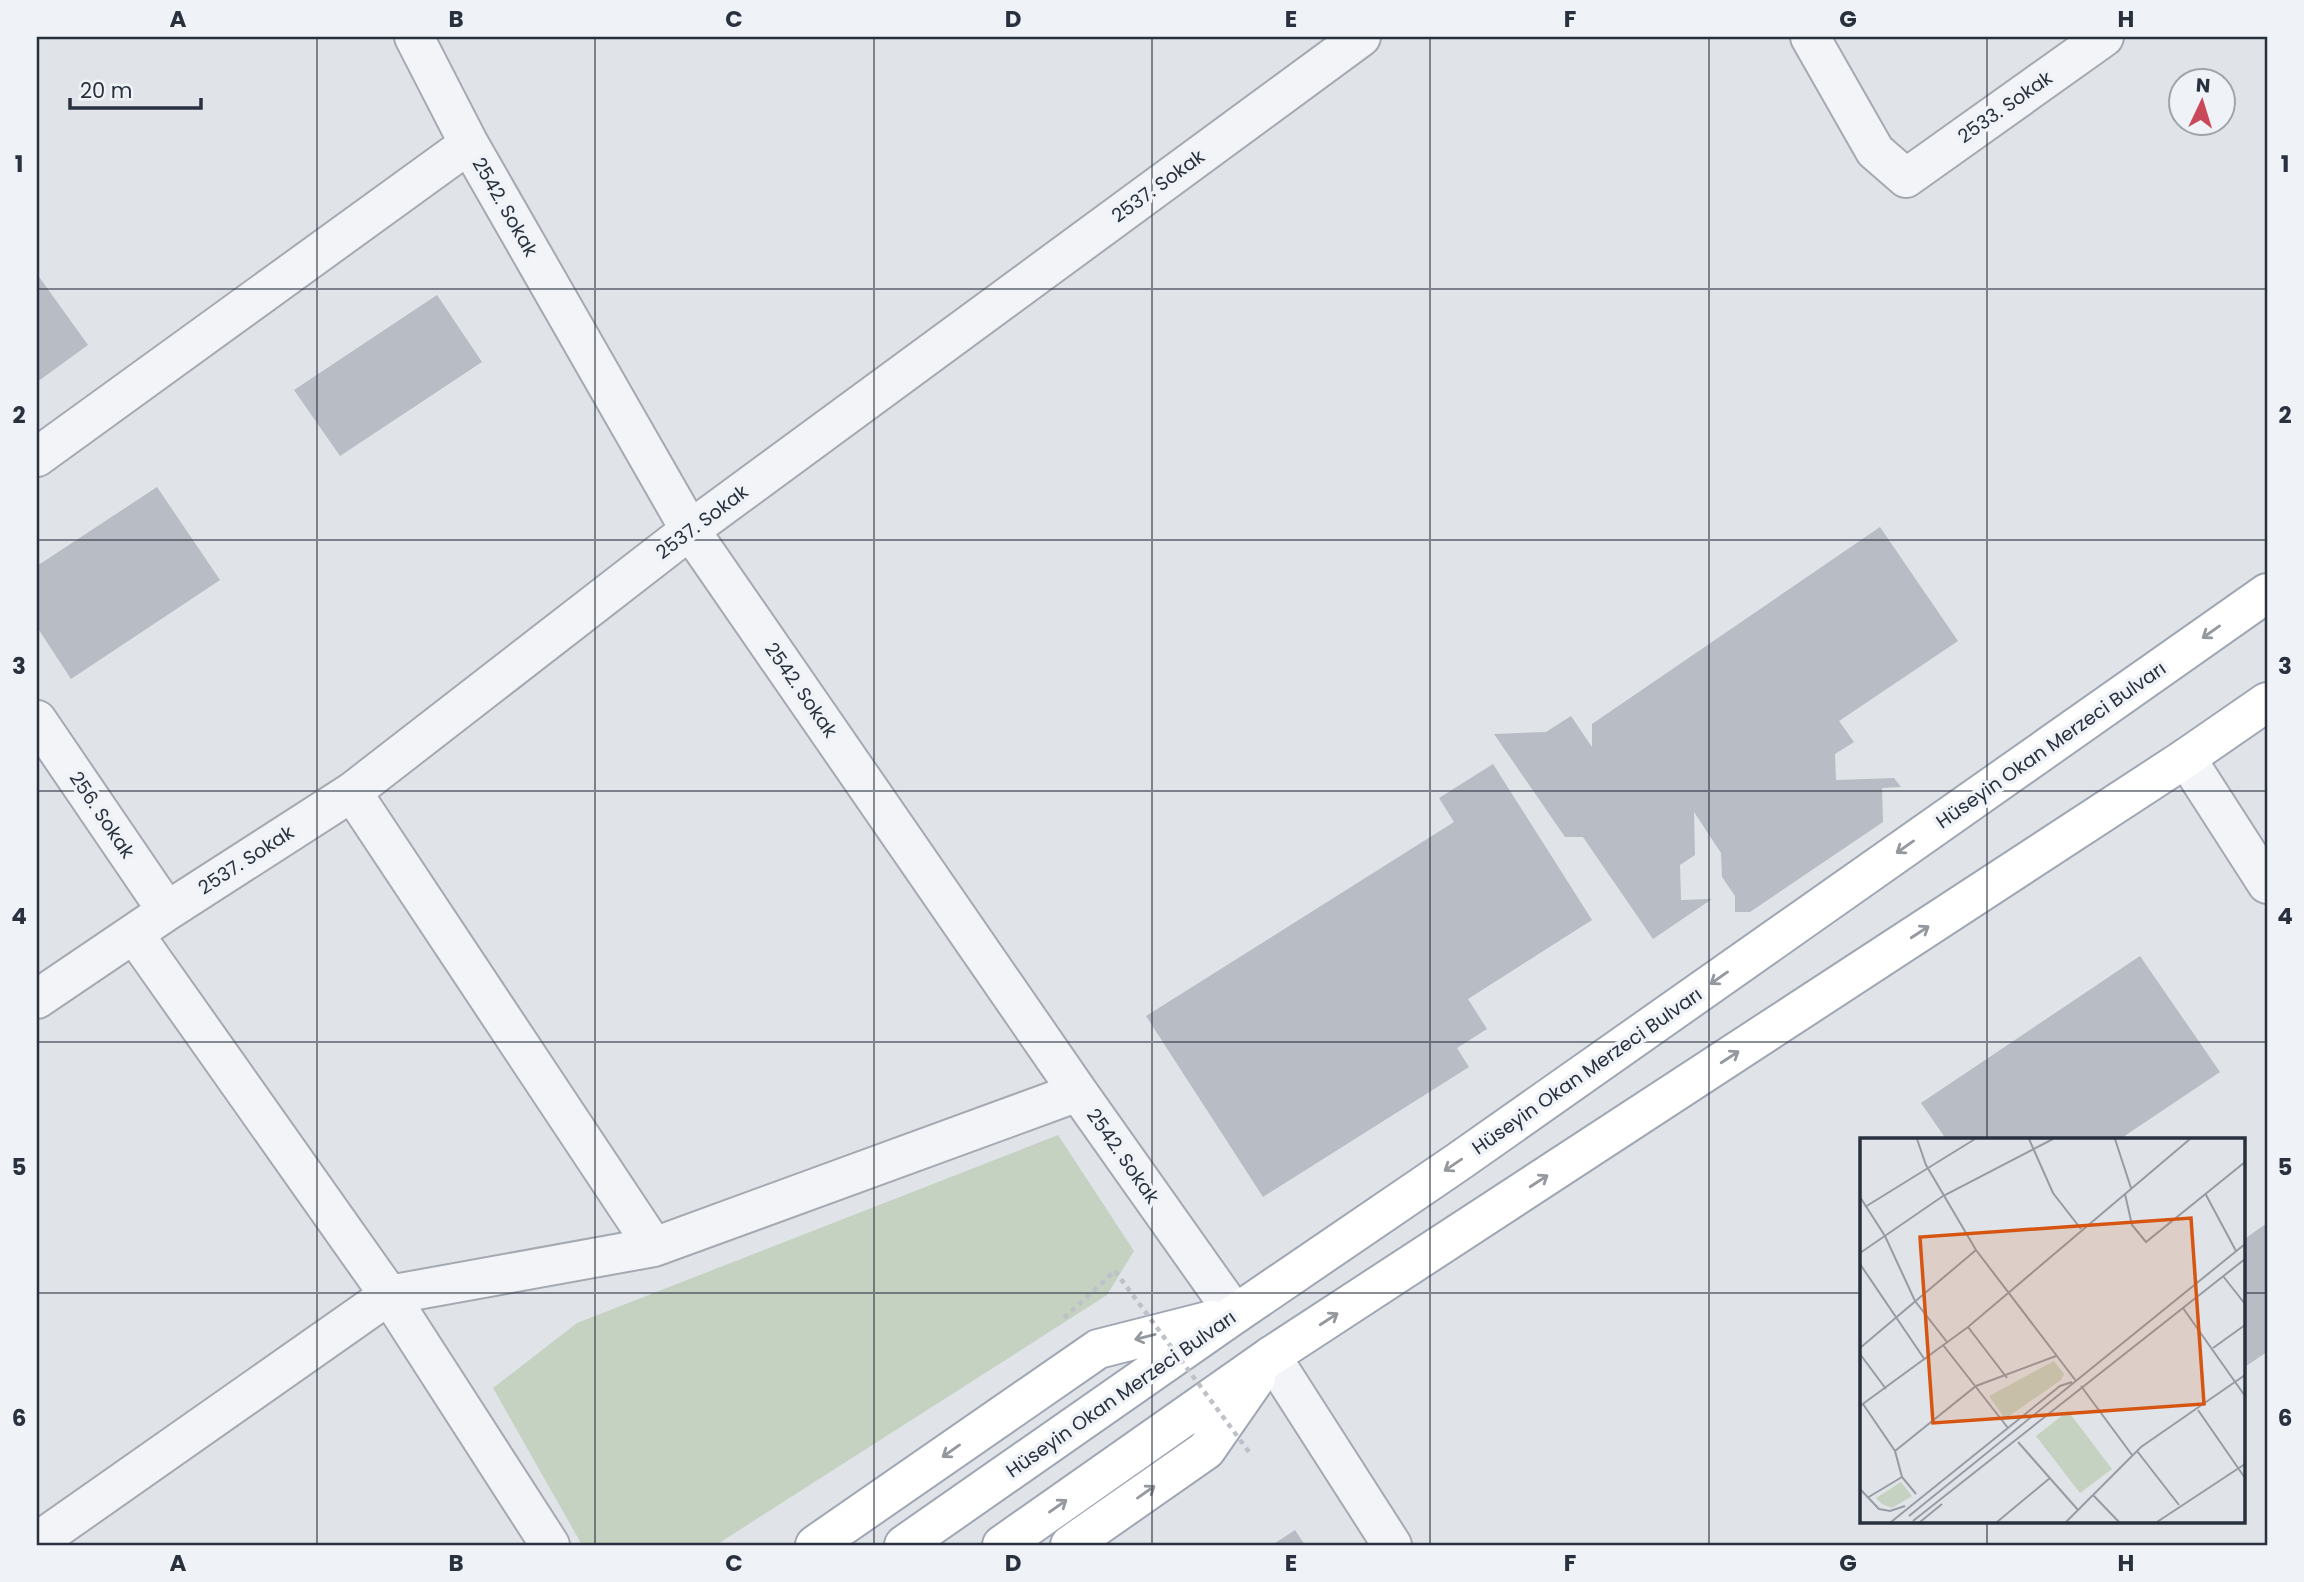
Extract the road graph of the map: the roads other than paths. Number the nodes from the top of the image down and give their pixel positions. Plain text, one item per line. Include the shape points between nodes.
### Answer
1 (414, 37) edge
2 (1361, 37) edge
3 (1810, 37) edge
4 (2105, 37) edge
5 (469, 144) junction
6 (37, 457) edge
7 (690, 530) junction
8 (2267, 593) edge
9 (2267, 702) edge
10 (37, 720) edge
11 (2186, 758) junction
12 (352, 792) junction
13 (2267, 884) edge
14 (167, 911) junction
15 (134, 934) junction
16 (37, 999) edge
17 (1078, 1092) junction
18 (654, 1247) junction
19 (389, 1295) junction
20 (1235, 1314) junction
21 (1271, 1356) junction
22 (37, 1542) edge
23 (550, 1545) edge
24 (815, 1545) edge
25 (904, 1545) edge
26 (1002, 1545) edge
27 (1070, 1545) edge
28 (1392, 1545) edge

1 - 5 street, 2542. Sokak
2 - 7 street, 2537. Sokak
3 - 4 street, 2533. Sokak via 1875,151 1906,178
5 - 6 street
5 - 7 street, 2542. Sokak
7 - 12 street, 2537. Sokak
7 - 17 street, 2542. Sokak
8 -> 20 main road, Hüseyin Okan Merzeci Bulvarı
9 - 11 main road
10 - 14 street, 256. Sokak
11 - 13 street
21 -> 11 main road
12 - 14 street, 2537. Sokak
12 - 18 street
14 - 15 street, 2537. Sokak
15 - 16 street, 2537. Sokak
15 - 19 street
17 - 18 street
17 - 20 street, 2542. Sokak
18 - 19 street
19 - 22 street
19 - 23 street
20 -> 24 main road via 1098,1349
20 - 25 main road, Hüseyin Okan Merzeci Bulvarı
26 -> 21 main road
27 -> 21 main road via 1206,1450
21 - 28 street

